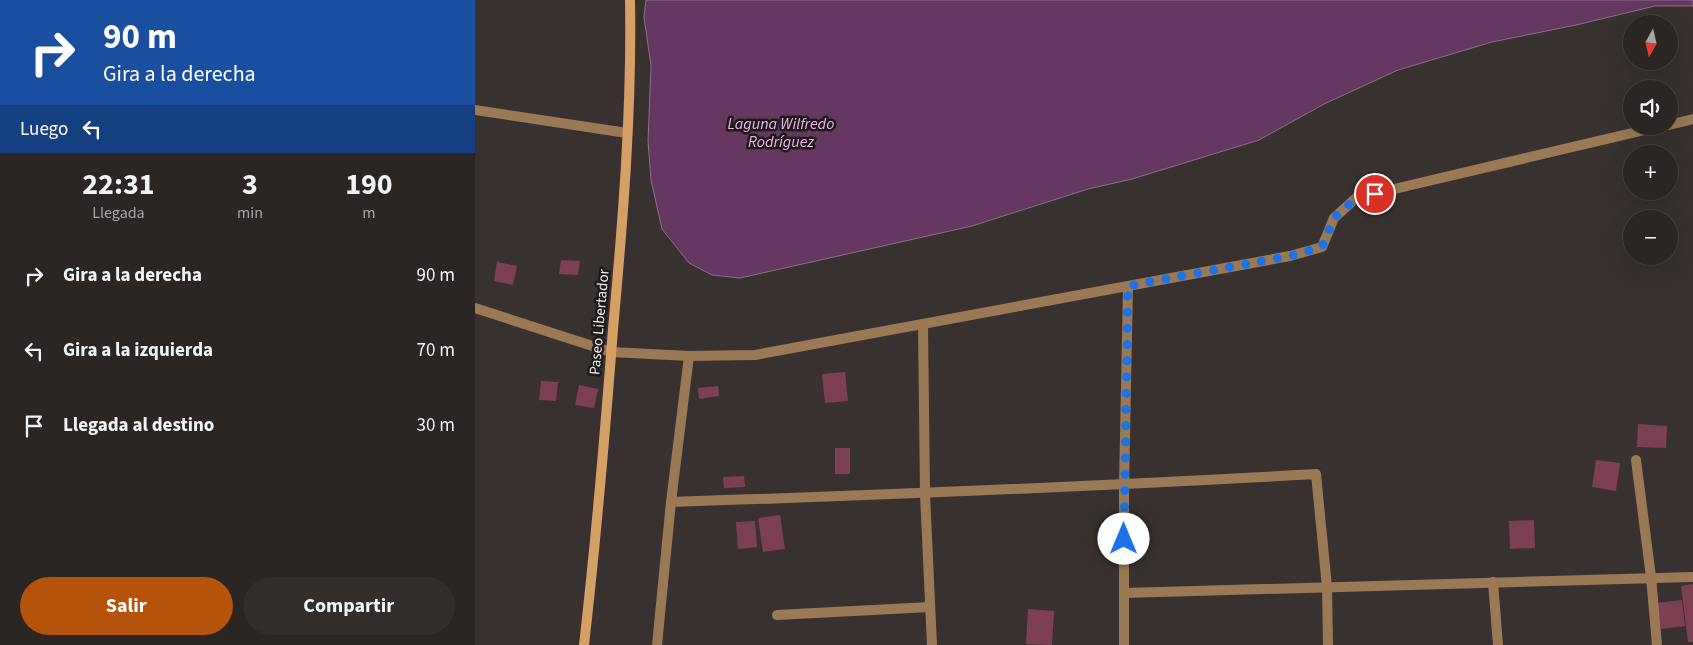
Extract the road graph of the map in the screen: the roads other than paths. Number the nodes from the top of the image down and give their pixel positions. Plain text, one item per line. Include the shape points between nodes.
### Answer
1 (630, 0) edge
2 (475, 110) edge
3 (1693, 119) edge
4 (1678, 123) edge
5 (627, 133) junction
6 (1624, 135) edge
7 (1128, 286) junction
8 (478, 312) edge
9 (923, 324) junction
10 (611, 352) junction
11 (689, 356) junction
12 (1637, 460) dead end
13 (1124, 485) junction
14 (925, 494) junction
15 (671, 502) junction
16 (1651, 577) junction
17 (1693, 577) edge
18 (1493, 582) junction
19 (1327, 587) junction
20 (1124, 593) junction
21 (931, 607) junction
22 (777, 614) dead end
23 (584, 645) edge
24 (657, 645) edge
25 (932, 645) edge
26 (1124, 645) edge
27 (1328, 645) edge
28 (1498, 645) edge
29 (1657, 645) edge

1 - 5 main road, Paseo Libertador via 631,69
2 - 5 street
3 - 4 street
5 - 10 main road, Paseo Libertador
6 - 7 street via 1356,198 1334,218 1322,247 1290,256
7 - 9 street
7 - 13 street
8 - 10 street
9 - 11 street via 755,355
9 - 14 street
10 - 11 street
10 - 23 main road, Paseo Libertador
11 - 15 street
12 - 16 street
13 - 14 street
13 - 19 street via 1316,474
13 - 20 street
14 - 15 street
14 - 21 street
15 - 24 street
16 - 17 street
16 - 18 street
16 - 29 street
18 - 19 street
18 - 28 street
19 - 20 street
19 - 27 street
20 - 26 street
21 - 22 street
21 - 25 street

